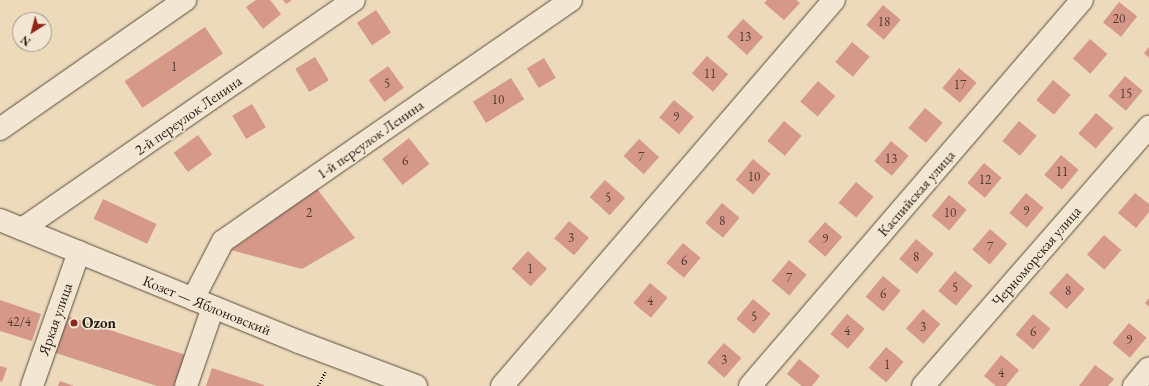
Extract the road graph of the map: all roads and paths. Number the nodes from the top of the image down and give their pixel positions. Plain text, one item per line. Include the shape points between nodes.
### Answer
1 (185, 0) edge
2 (354, 0) edge
3 (571, 0) edge
4 (834, 0) edge
5 (1082, 0) edge
6 (1149, 127) edge
7 (0, 130) edge
8 (0, 220) edge
9 (22, 229) junction
10 (79, 252) junction
11 (193, 299) junction
12 (213, 307) junction
13 (1149, 368) edge
14 (32, 386) edge
15 (186, 386) edge
16 (416, 386) edge
17 (502, 386) edge
18 (750, 386) edge
19 (923, 386) edge
20 (1134, 386) edge

1 - 7 street
2 - 9 street, 2-й переулок Ленина
3 - 11 street, 1-й переулок Ленина via 223,241
4 - 17 street
5 - 18 street, Каспийская улица
6 - 19 street, Черноморская улица
8 - 9 street, Козет — Яблоновский
9 - 10 street, Козет — Яблоновский
10 - 11 street, Козет — Яблоновский
10 - 14 street, Яркая улица
11 - 12 street, Козет — Яблоновский
12 - 15 street
12 - 16 street, Козет — Яблоновский
13 - 20 street

